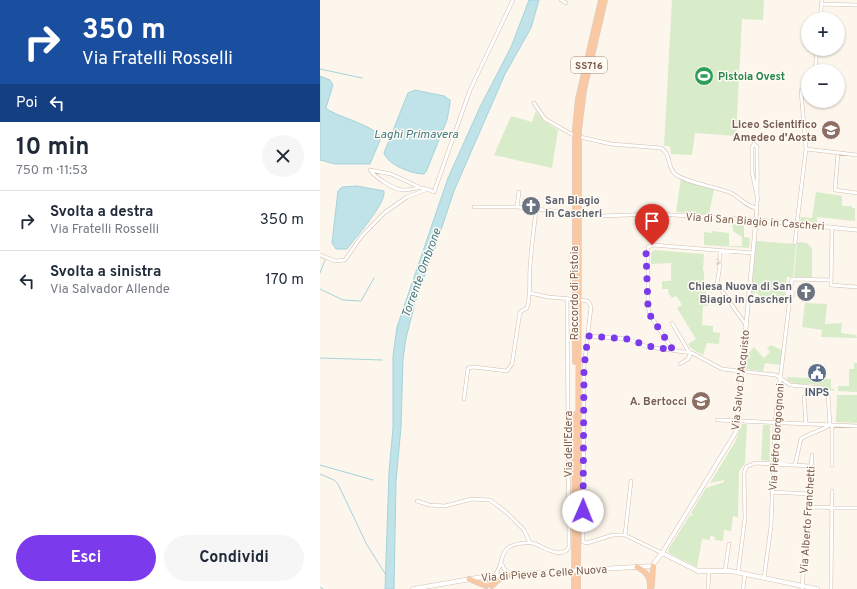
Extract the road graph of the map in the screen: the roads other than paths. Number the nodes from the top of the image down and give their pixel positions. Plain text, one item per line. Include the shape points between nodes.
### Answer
1 (513, 0) edge
2 (561, 0) edge
3 (601, 0) edge
4 (605, 0) edge
5 (822, 2) edge
6 (566, 3) dead end
7 (857, 5) edge
8 (821, 12) edge
9 (534, 103) dead end
10 (802, 108) edge
11 (573, 135) dead end
12 (580, 137) dead end
13 (806, 149) junction
14 (838, 153) junction
15 (857, 155) edge
16 (751, 164) junction
17 (756, 164) junction
18 (419, 187) junction
19 (428, 189) junction
20 (519, 192) dead end
21 (857, 193) edge
22 (758, 200) junction
23 (474, 207) dead end
24 (517, 207) junction
25 (757, 208) junction
26 (536, 210) junction
27 (572, 213) dead end
28 (580, 214) dead end
29 (756, 220) junction
30 (797, 223) junction
31 (832, 227) junction
32 (857, 230) edge
33 (795, 243) dead end
34 (720, 252) junction
35 (752, 253) junction
36 (320, 255) edge
37 (719, 260) tunnel mouth
38 (719, 266) tunnel mouth
39 (831, 280) junction
40 (857, 287) edge
41 (530, 293) junction
42 (567, 298) junction
43 (572, 299) dead end
44 (580, 300) dead end
45 (738, 315) junction
46 (747, 317) junction
47 (672, 323) dead end
48 (746, 325) junction
49 (588, 336) junction
50 (673, 350) junction
51 (690, 353) junction
52 (680, 364) dead end
53 (742, 371) junction
54 (781, 378) junction
55 (804, 396) dead end
56 (464, 398) dead end
57 (717, 420) dead end
58 (738, 421) junction
59 (775, 422) junction
60 (806, 424) junction
61 (831, 425) junction
62 (857, 426) edge
63 (812, 455) dead end
64 (773, 464) junction
65 (795, 465) junction
66 (832, 465) dead end
67 (811, 466) junction
68 (631, 481) dead end
69 (832, 491) dead end
70 (772, 492) junction
71 (809, 494) junction
72 (417, 501) dead end
73 (808, 507) junction
74 (832, 508) junction
75 (857, 508) edge
76 (626, 535) junction
77 (530, 543) junction
78 (729, 544) dead end
79 (662, 552) junction
80 (502, 564) junction
81 (651, 566) junction
82 (637, 567) junction
83 (709, 571) junction
84 (725, 571) junction
85 (738, 573) junction
86 (512, 574) junction
87 (647, 574) junction
88 (745, 574) junction
89 (488, 576) junction
90 (494, 576) junction
91 (764, 578) junction
92 (469, 579) junction
93 (486, 587) edge
94 (492, 587) edge
95 (802, 587) edge
96 (413, 589) edge
97 (574, 589) edge
98 (578, 589) edge
99 (650, 589) edge
100 (708, 589) edge
101 (743, 589) edge
102 (817, 589) edge
103 (831, 589) edge

1 - 19 street via 470,90 434,192
2 - 6 street
3 - 97 highway, Raccordo di Pistoia / SS716 via 578,99 575,129
4 - 98 highway, Raccordo di Pistoia / SS716 via 583,95 579,130
5 - 7 street
5 - 8 street
9 - 11 street via 545,119
10 - 13 street
12 - 25 street via 617,145 661,148 666,152 670,166 676,174 731,193 748,207
13 - 14 street
13 - 30 street
14 - 15 street
14 - 21 street via 836,190
16 - 17 street
16 - 17 street via 754,144 757,146
16 - 22 street
17 - 22 street
18 - 18 street via 391,174 370,170 377,178 399,190
18 - 19 street
19 - 36 street via 407,196 384,214 361,238 345,260 336,261
20 - 24 street
22 - 25 street
23 - 24 street
24 - 26 street
25 - 29 street
26 - 27 street
26 - 41 street
28 - 29 street, Via di San Biagio in Cascheri via 657,214
29 - 30 street, Via di San Biagio in Cascheri
29 - 35 street, Via Salvo D'Acquisto
30 - 31 street, Via di San Biagio in Cascheri
30 - 33 street
31 - 32 street, Via di San Biagio in Cascheri
31 - 39 street
34 - 35 street
34 - 37 street
34 - 50 street via 653,245 647,248 648,310
35 - 46 street, Via Salvo D'Acquisto
38 - 45 street via 718,286
39 - 40 street via 834,287
39 - 54 street, Via Pietro Borgognoni via 792,279
41 - 42 street
41 - 56 street via 527,308 520,312 510,369 505,371 469,367 466,372
42 - 43 street
42 - 77 street, Via dell'Edera via 569,545 566,551 558,552
44 - 49 street via 588,301 591,306
45 - 46 street
45 - 48 street
46 - 48 street, Via Salvo D'Acquisto
47 - 51 street
48 - 53 street, Via Salvo D'Acquisto
49 - 50 street via 628,339 648,346
49 - 76 street, Via dell'Edera via 584,367 582,541 589,543 613,535
50 - 51 street
51 - 52 street via 688,359
51 - 53 street via 720,368
53 - 54 street via 776,375
53 - 58 street, Via Salvo D'Acquisto
54 - 59 street, Via Pietro Borgognoni
54 - 61 street via 790,385 825,389
55 - 60 street
57 - 58 street
58 - 59 street
58 - 79 street, Via Salvo D'Acquisto via 733,440
59 - 60 street
59 - 64 street, Via Pietro Borgognoni
60 - 61 street
61 - 62 street
61 - 65 street via 802,439
61 - 66 street
63 - 67 street, Via Alberto Franchetti
64 - 65 street
64 - 70 street, Via Pietro Borgognoni
64 - 85 street via 752,464 745,469 745,518
65 - 67 street
67 - 71 street, Via Alberto Franchetti
68 - 76 street
69 - 74 street
70 - 71 street
70 - 91 street, Via Pietro Borgognoni
71 - 73 street, Via Alberto Franchetti
72 - 77 street via 445,506 472,499 490,500 526,532
73 - 74 street
73 - 95 street, Via Alberto Franchetti
74 - 75 street
74 - 103 street
76 - 79 street
77 - 80 street via 509,548 503,554
78 - 84 street
79 - 81 main road, Via Salvo D'Acquisto
79 - 83 main road via 694,569
80 - 86 street via 504,569
80 - 90 street
81 - 82 main road, Via di Pieve a Celle Nuova
81 - 87 highway
81 - 99 highway via 653,583
82 - 86 main road, Via di Pieve a Celle Nuova, bridge
82 - 87 highway
83 - 84 main road
83 - 100 street
84 - 85 main road
85 - 88 main road
86 - 90 main road, Via di Pieve a Celle Nuova
86 - 94 highway via 498,580
87 - 99 highway
88 - 91 main road
88 - 101 street
89 - 90 main road, Via di Pieve a Celle Nuova
89 - 92 main road, Via di Pieve a Celle Nuova
89 - 93 highway
89 - 94 highway
91 - 95 main road
92 - 93 highway
92 - 96 main road, Via di Pieve a Celle Nuova
95 - 102 main road

